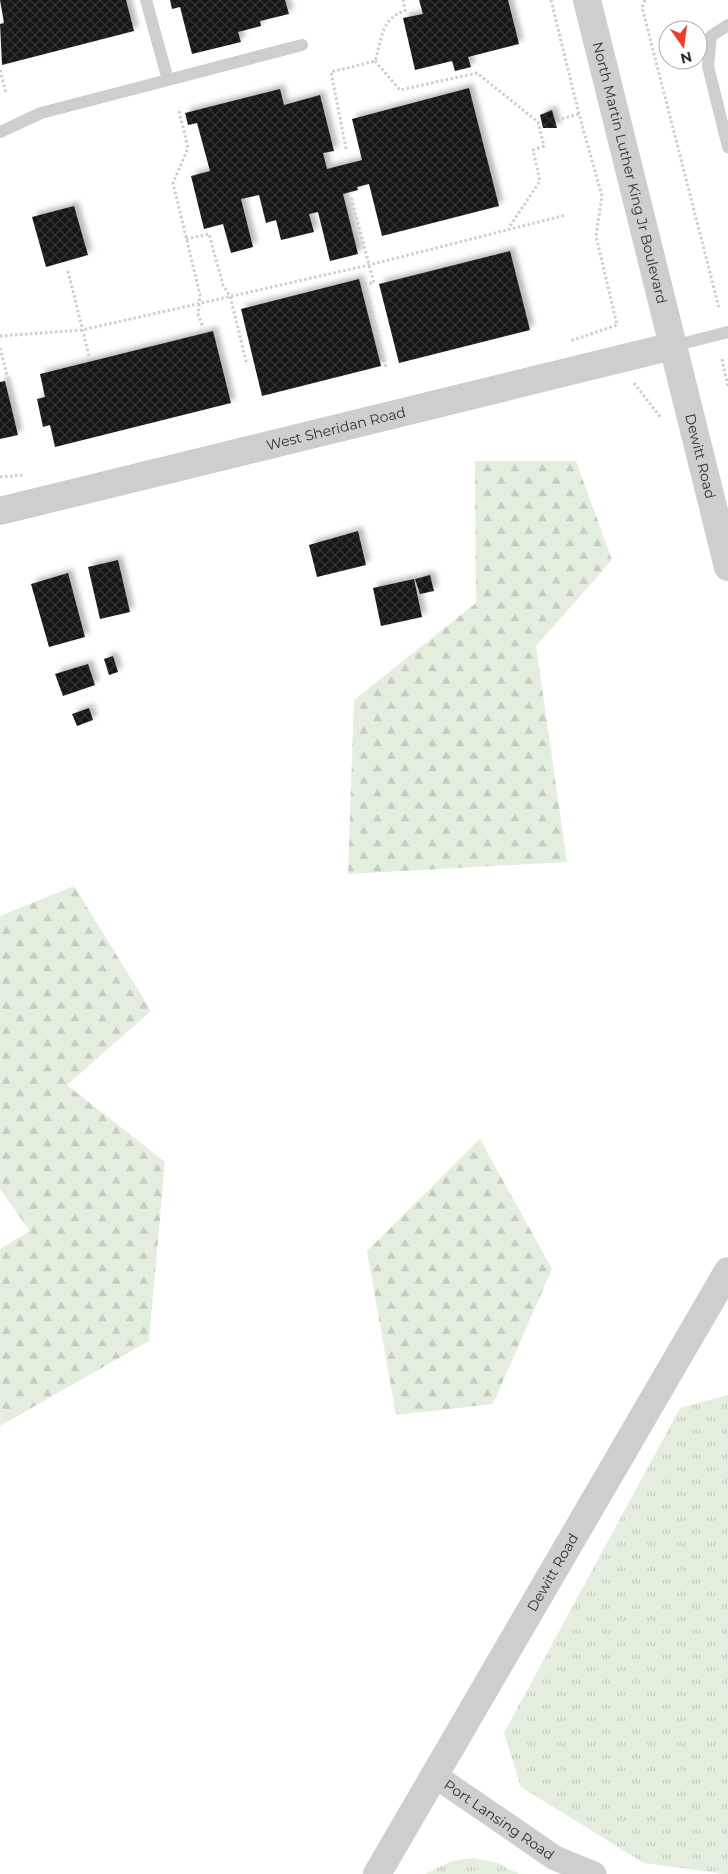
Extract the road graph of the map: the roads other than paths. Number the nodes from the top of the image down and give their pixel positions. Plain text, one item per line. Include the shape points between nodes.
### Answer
1 (146, 0) edge
2 (586, 0) edge
3 (728, 25) edge
4 (302, 45) dead end
5 (168, 80) junction
6 (0, 132) edge
7 (728, 147) edge
8 (728, 332) edge
9 (673, 346) junction
10 (0, 511) edge
11 (728, 566) edge
12 (728, 1271) edge
13 (434, 1774) junction
14 (377, 1874) edge
15 (594, 1874) edge

1 - 5 lane
2 - 9 street, North Martin Luther King Jr Boulevard
3 - 7 lane via 711,36 708,66
4 - 5 lane
5 - 6 lane via 42,113
8 - 9 lane
9 - 10 street, West Sheridan Road
9 - 11 street, Dewitt Road
12 - 13 street, Dewitt Road
13 - 14 street, Dewitt Road
13 - 15 street, Port Lansing Road via 556,1858

